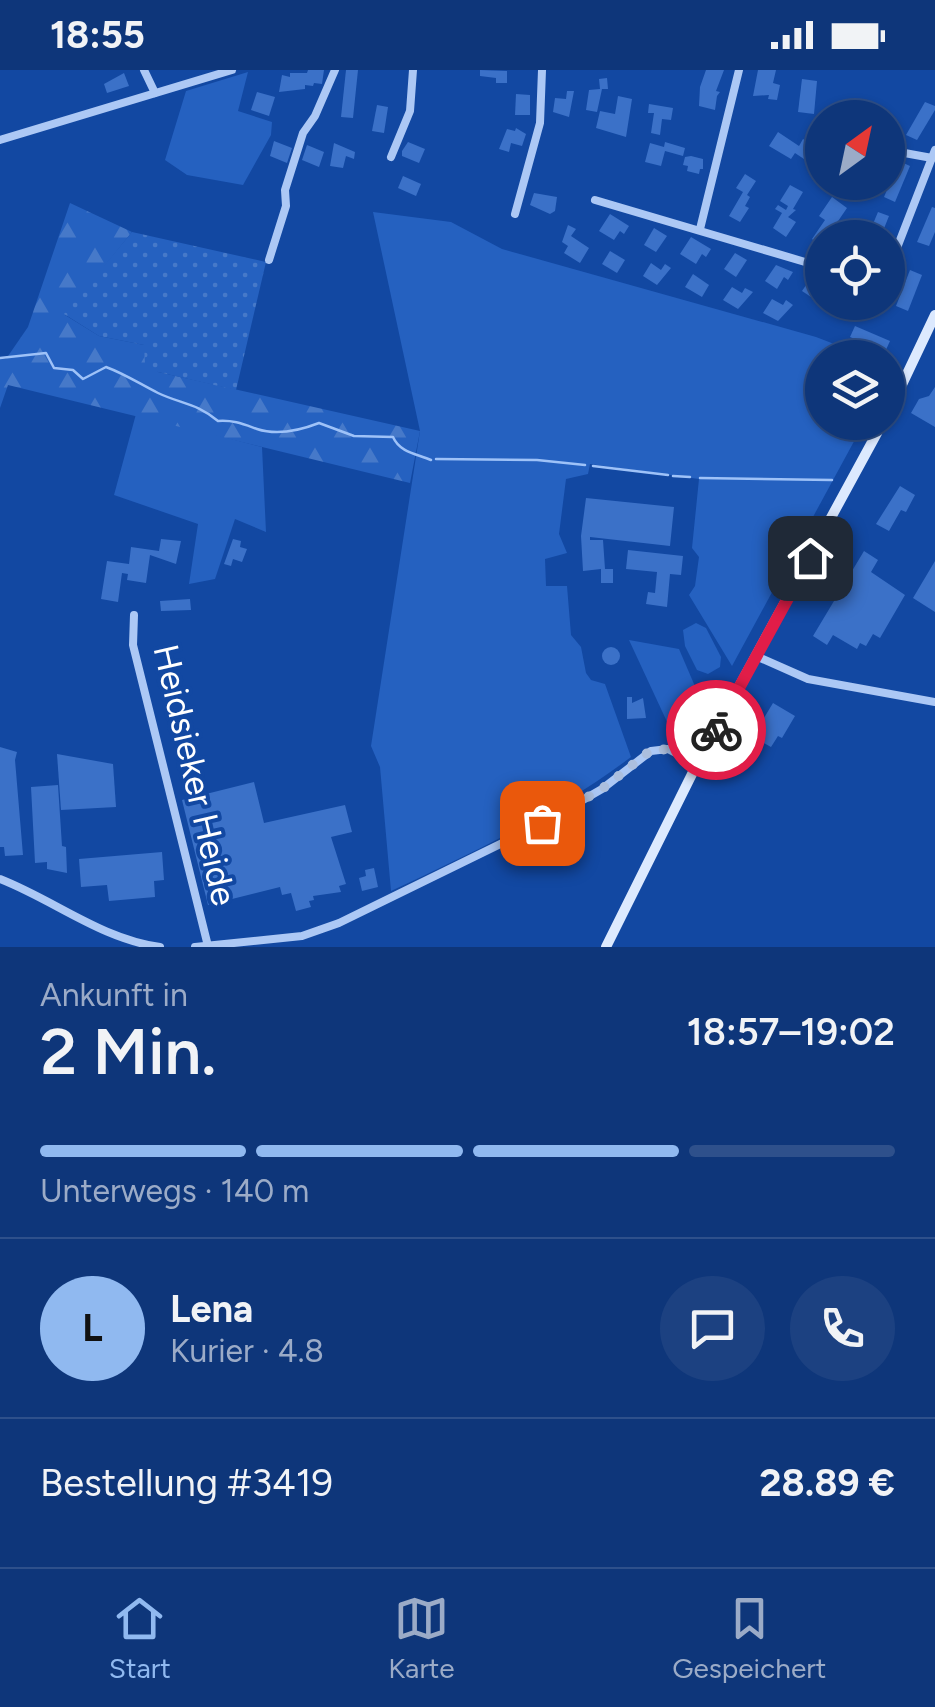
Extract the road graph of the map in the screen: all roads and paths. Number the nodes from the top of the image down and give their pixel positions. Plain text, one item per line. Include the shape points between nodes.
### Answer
1 (144, 70) edge
2 (232, 70) edge
3 (335, 70) edge
4 (413, 70) edge
5 (542, 70) edge
6 (739, 70) edge
7 (154, 93) junction
8 (0, 140) edge
9 (905, 152) edge
10 (933, 154) edge
11 (391, 157) dead end
12 (595, 200) dead end
13 (516, 214) dead end
14 (905, 227) edge
15 (700, 230) junction
16 (269, 260) dead end
17 (805, 262) edge
18 (935, 315) edge
19 (905, 378) edge
20 (873, 440) edge
21 (134, 615) dead end
22 (756, 656) junction
23 (935, 702) edge
24 (698, 764) junction
25 (0, 879) edge
26 (208, 946) edge
27 (160, 947) edge
28 (194, 947) edge
29 (606, 947) edge

1 - 7 street
2 - 7 street
3 - 16 street via 304,133
4 - 11 street via 410,111
5 - 13 street via 540,124
6 - 15 street
7 - 8 street
9 - 10 street
10 - 14 street
12 - 15 street
15 - 17 street
18 - 19 main road
20 - 22 main road
21 - 26 street, Heidsieker Heide via 133,646
22 - 23 street via 808,679
22 - 24 main road
24 - 26 street, Heidsieker Heide via 668,749 650,751 542,823 338,923 302,936
24 - 29 main road
25 - 27 street via 114,935
26 - 28 street, Heidsieker Heide

